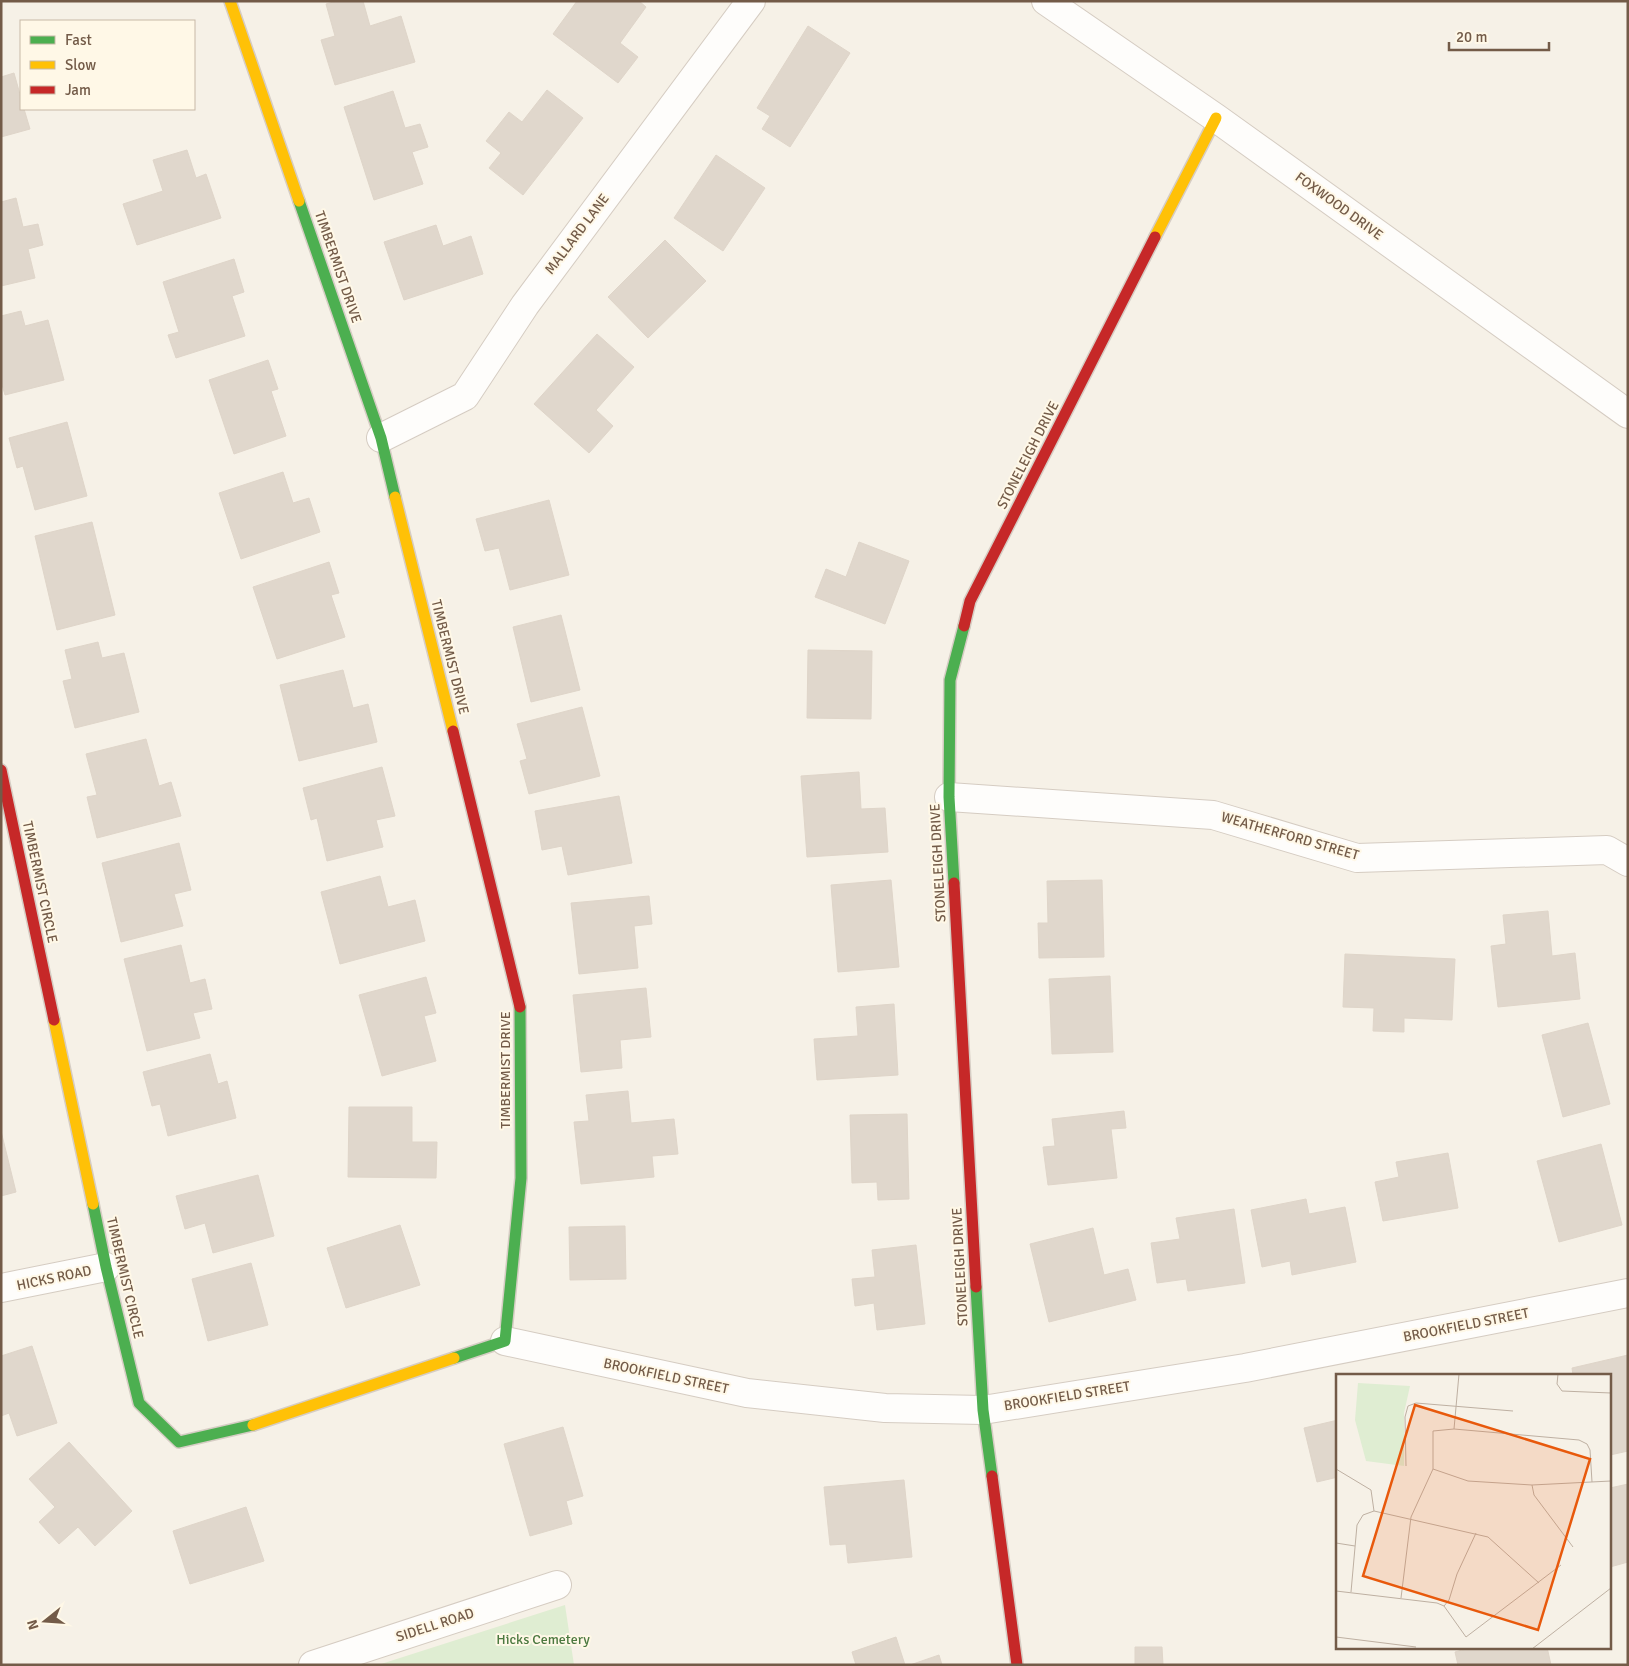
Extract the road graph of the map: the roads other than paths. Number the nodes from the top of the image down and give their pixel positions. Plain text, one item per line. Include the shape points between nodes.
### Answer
1 (230, 1) edge
2 (751, 1) edge
3 (1046, 1) edge
4 (1216, 118) junction
5 (1628, 414) edge
6 (382, 438) junction
7 (1, 770) edge
8 (950, 797) junction
9 (1628, 862) edge
10 (106, 1267) junction
11 (1, 1288) edge
12 (1628, 1293) edge
13 (505, 1341) junction
14 (983, 1410) junction
15 (557, 1586) dead end
16 (313, 1665) edge
17 (1018, 1665) edge

1 - 6 street, TIMBERMIST DRIVE
2 - 6 street, MALLARD LANE via 525,305 465,396
3 - 4 street, FOXWOOD DRIVE
4 - 5 street, FOXWOOD DRIVE
4 - 8 street, STONELEIGH DRIVE via 970,601 950,680
6 - 13 street, TIMBERMIST DRIVE via 520,1005 521,1178
7 - 10 street, TIMBERMIST CIRCLE
8 - 9 street, WEATHERFORD STREET via 1213,815 1358,858 1607,850
8 - 14 street, STONELEIGH DRIVE
10 - 11 street, HICKS ROAD
10 - 13 street, TIMBERMIST CIRCLE via 139,1403 179,1442 253,1425
12 - 14 street, BROOKFIELD STREET via 1245,1368
13 - 14 street, BROOKFIELD STREET via 747,1393 885,1408
14 - 17 street, STONELEIGH DRIVE
15 - 16 street, SIDELL ROAD

